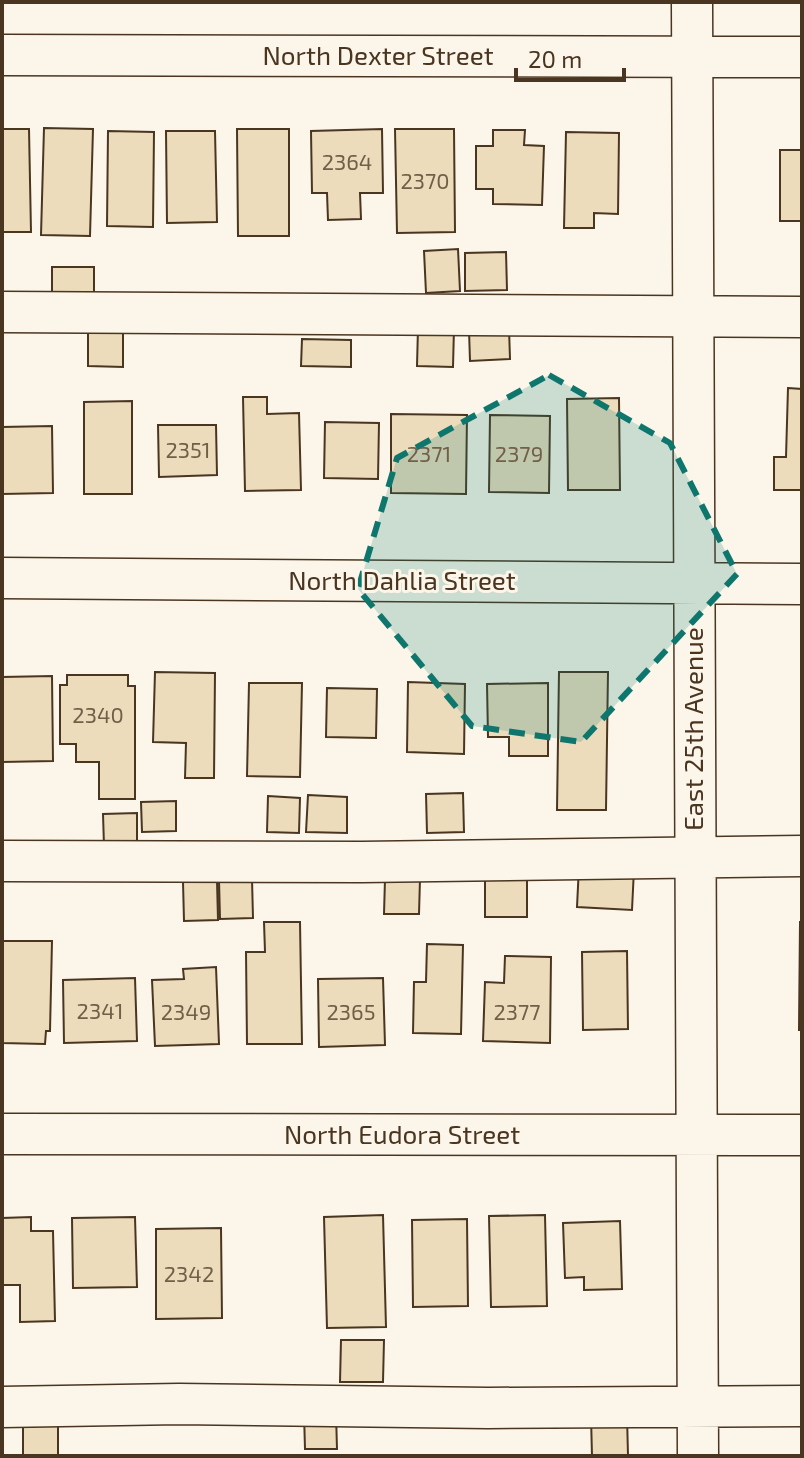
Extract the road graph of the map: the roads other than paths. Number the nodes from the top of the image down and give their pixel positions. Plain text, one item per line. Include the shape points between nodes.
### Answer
1 (692, 2) edge
2 (2, 55) edge
3 (693, 57) junction
4 (802, 57) edge
5 (2, 312) edge
6 (693, 316) junction
7 (802, 317) edge
8 (2, 578) edge
9 (693, 583) junction
10 (802, 584) edge
11 (695, 856) junction
12 (802, 856) edge
13 (2, 861) edge
14 (2, 1134) edge
15 (696, 1135) junction
16 (802, 1135) edge
17 (698, 1406) junction
18 (802, 1406) edge
19 (2, 1407) edge
20 (698, 1456) edge

1 - 3 street, East 25th Avenue
2 - 3 street, North Dexter Street
3 - 4 street, North Dexter Street
3 - 6 street, East 25th Avenue
5 - 6 street
6 - 7 street
6 - 9 street, East 25th Avenue
8 - 9 street, North Dahlia Street
9 - 10 street, North Dahlia Street
9 - 11 street, East 25th Avenue
11 - 12 street
11 - 13 street
11 - 15 street, East 25th Avenue
14 - 15 street, North Eudora Street
15 - 16 street, North Eudora Street
15 - 17 street, East 25th Avenue
17 - 18 street
17 - 19 street
17 - 20 street, East 25th Avenue

